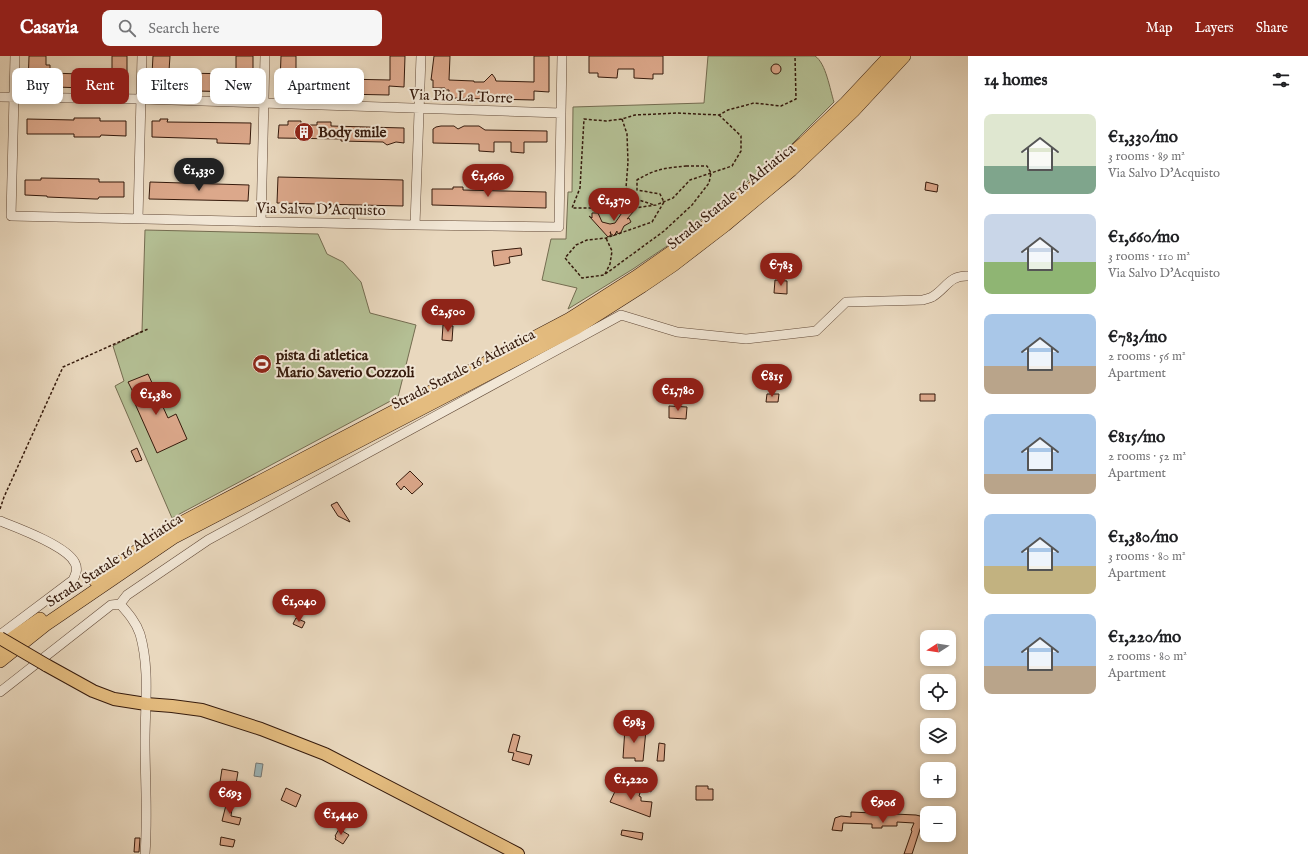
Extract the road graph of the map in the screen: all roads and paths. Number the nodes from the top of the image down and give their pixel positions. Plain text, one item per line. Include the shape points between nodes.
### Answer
1 (14, 56) edge
2 (142, 56) edge
3 (265, 56) edge
4 (421, 56) edge
5 (562, 56) edge
6 (795, 56) edge
7 (890, 56) edge
8 (904, 56) edge
9 (14, 68) edge
10 (142, 68) edge
11 (265, 68) edge
12 (0, 97) edge
13 (12, 97) edge
14 (63, 98) edge
15 (137, 100) edge
16 (266, 103) edge
17 (14, 104) edge
18 (141, 104) edge
19 (264, 104) edge
20 (419, 108) junction
21 (561, 113) junction
22 (719, 115) junction
23 (622, 119) junction
24 (711, 173) junction
25 (664, 202) junction
26 (656, 205) junction
27 (138, 219) junction
28 (261, 222) junction
29 (415, 225) junction
30 (606, 238) junction
31 (604, 275) junction
32 (968, 276) edge
33 (148, 329) dead end
34 (0, 509) edge
35 (0, 521) edge
36 (120, 604) junction
37 (0, 636) edge
38 (0, 648) edge
39 (0, 661) edge
40 (0, 692) edge
41 (146, 704) junction
42 (145, 854) edge
43 (518, 854) edge

1 - 9 street
2 - 10 street
3 - 11 street
4 - 20 street
5 - 21 street
6 - 22 path via 796,99 781,106 754,103
7 - 38 highway, Strada Statale 16 Adriatica via 846,103 758,184 689,240 636,277 570,319 166,531
8 - 39 highway, Strada Statale 16 Adriatica via 853,111 791,170 725,225 642,286 576,328 174,537 45,625
12 - 13 street, Via Pio La Torre
14 - 15 street, Via Pio La Torre
16 - 20 street, Via Pio La Torre
17 - 27 street, Via Salvo D'Acquisto via 10,216
18 - 27 street
19 - 28 street
20 - 21 street, Via Pio La Torre
20 - 29 street
21 - 29 street, Via Salvo D'Acquisto via 559,227
22 - 23 path via 677,112 635,115
22 - 24 path via 740,136 741,151 732,166
23 - 26 path via 627,134 626,188 633,198
23 - 26 path via 584,119 580,188 572,208 634,208
24 - 25 path via 690,180 673,198
24 - 25 path via 707,166 660,168 637,180 637,190 660,194
24 - 31 path via 709,183 692,205 664,230
25 - 26 path
25 - 30 path via 652,222
27 - 28 street, Via Salvo D'Acquisto
28 - 29 street, Via Salvo D'Acquisto
30 - 31 path via 612,250 610,264
30 - 31 path via 587,240 576,245 565,258 582,278
32 - 36 street via 950,280 933,296 923,300 846,302 816,331 746,339 678,332 621,315 208,540 127,595
33 - 34 path via 63,367
35 - 37 street via 62,549 74,562 77,571 73,580
36 - 40 street via 110,605
36 - 41 street via 131,615 140,633 147,674
37 - 41 main road, bridge via 93,691 114,699
41 - 42 street
41 - 43 main road via 202,710 262,729 325,754

